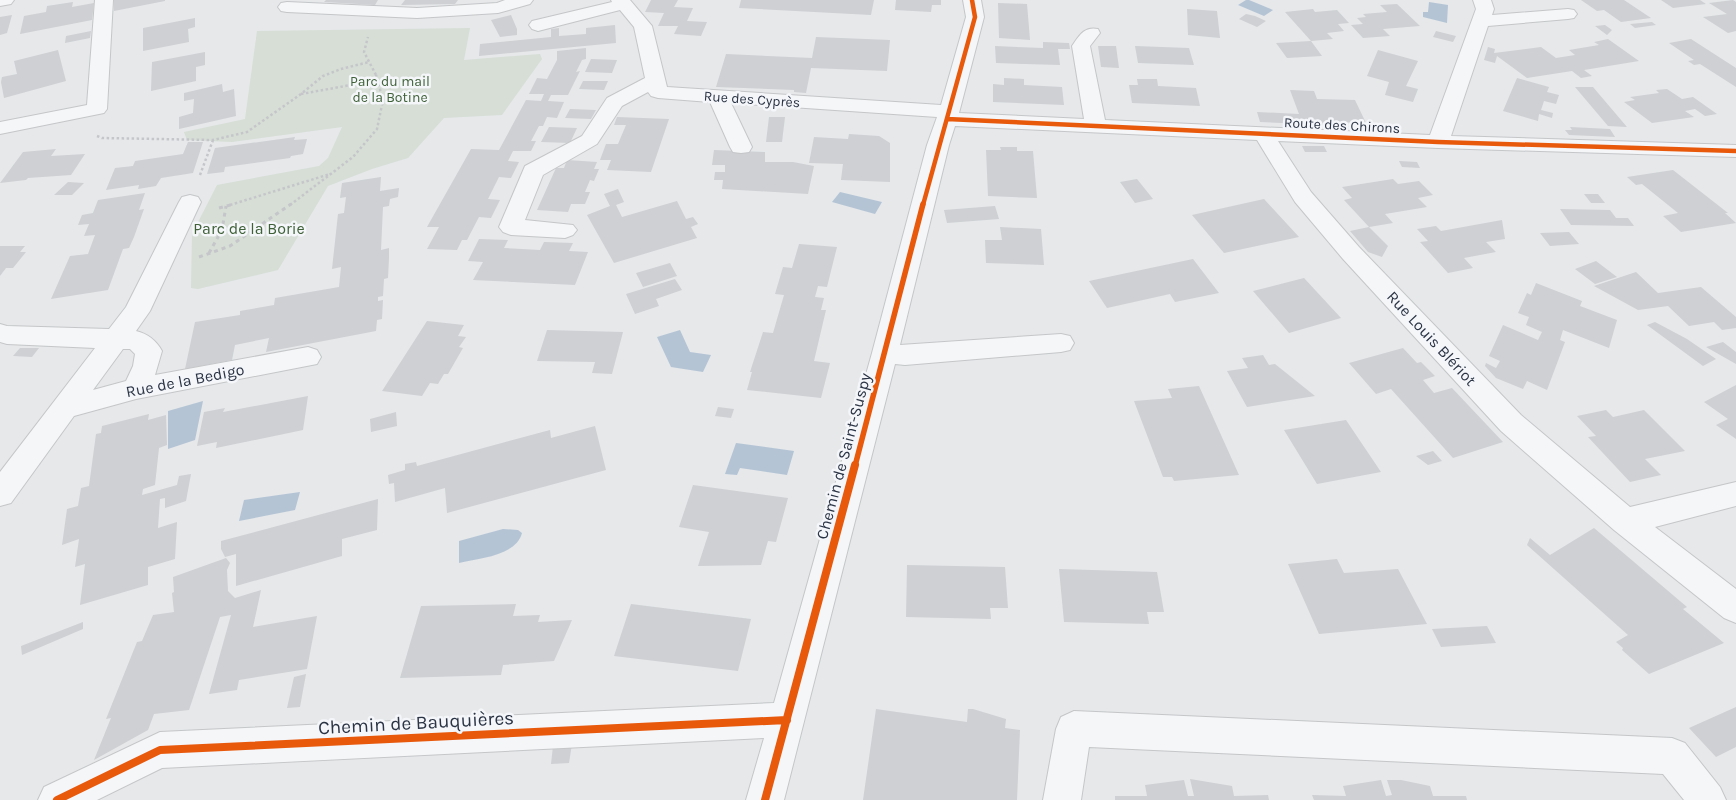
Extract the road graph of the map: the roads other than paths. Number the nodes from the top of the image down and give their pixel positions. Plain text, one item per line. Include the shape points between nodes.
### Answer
1 (5, 0) edge
2 (104, 0) edge
3 (524, 0) edge
4 (972, 0) edge
5 (1482, 0) edge
6 (0, 1) edge
7 (622, 2) edge
8 (388, 6) edge
9 (287, 7) dead end
10 (1568, 14) dead end
11 (1481, 21) junction
12 (538, 25) dead end
13 (1091, 33) dead end
14 (655, 81) junction
15 (718, 96) junction
16 (948, 116) junction
17 (1096, 126) junction
18 (0, 128) edge
19 (1263, 133) junction
20 (1438, 142) junction
21 (741, 147) dead end
22 (1736, 152) edge
23 (186, 211) road end
24 (565, 230) dead end
25 (0, 333) edge
26 (116, 339) junction
27 (1061, 343) dead end
28 (885, 353) junction
29 (308, 357) dead end
30 (136, 389) junction
31 (63, 408) junction
32 (0, 494) edge
33 (1736, 494) edge
34 (1626, 521) junction
35 (1736, 608) edge
36 (787, 720) junction
37 (57, 800) edge
38 (765, 800) edge
39 (1062, 800) edge
40 (1707, 800) edge

1 - 6 street
2 - 18 street via 96,109
3 - 8 street via 467,12 417,13
4 - 16 street, Chemin de Saint-Suspy via 975,17
5 - 11 street via 1485,10
7 - 12 street
7 - 14 street via 643,26
8 - 9 street
10 - 11 street
11 - 20 street
13 - 17 street via 1081,46
14 - 15 street, Rue des Cyprès via 658,92
14 - 24 street via 614,102 590,140 533,171 511,227
15 - 16 street, Rue des Cyprès
15 - 21 street
16 - 17 street, Route des Chirons
16 - 28 street, Chemin de Saint-Suspy
17 - 19 street, Route des Chirons
19 - 20 street, Route des Chirons
19 - 34 street, Rue Louis Blériot via 1303,197 1351,253 1511,423
20 - 22 street, Route des Chirons
23 - 26 street via 137,312
25 - 26 street
26 - 30 street via 137,340 148,351 146,366
26 - 31 street
27 - 28 street via 905,355
28 - 36 street, Chemin de Saint-Suspy
29 - 30 street, Rue de la Bedigo
30 - 31 street, Rue de la Bedigo
31 - 32 street
33 - 34 street
34 - 35 street, Rue Louis Blériot
36 - 37 street, Chemin de Bauquières via 160,750
36 - 38 street, Chemin de Saint-Suspy
39 - 40 street via 1074,730 1672,756

